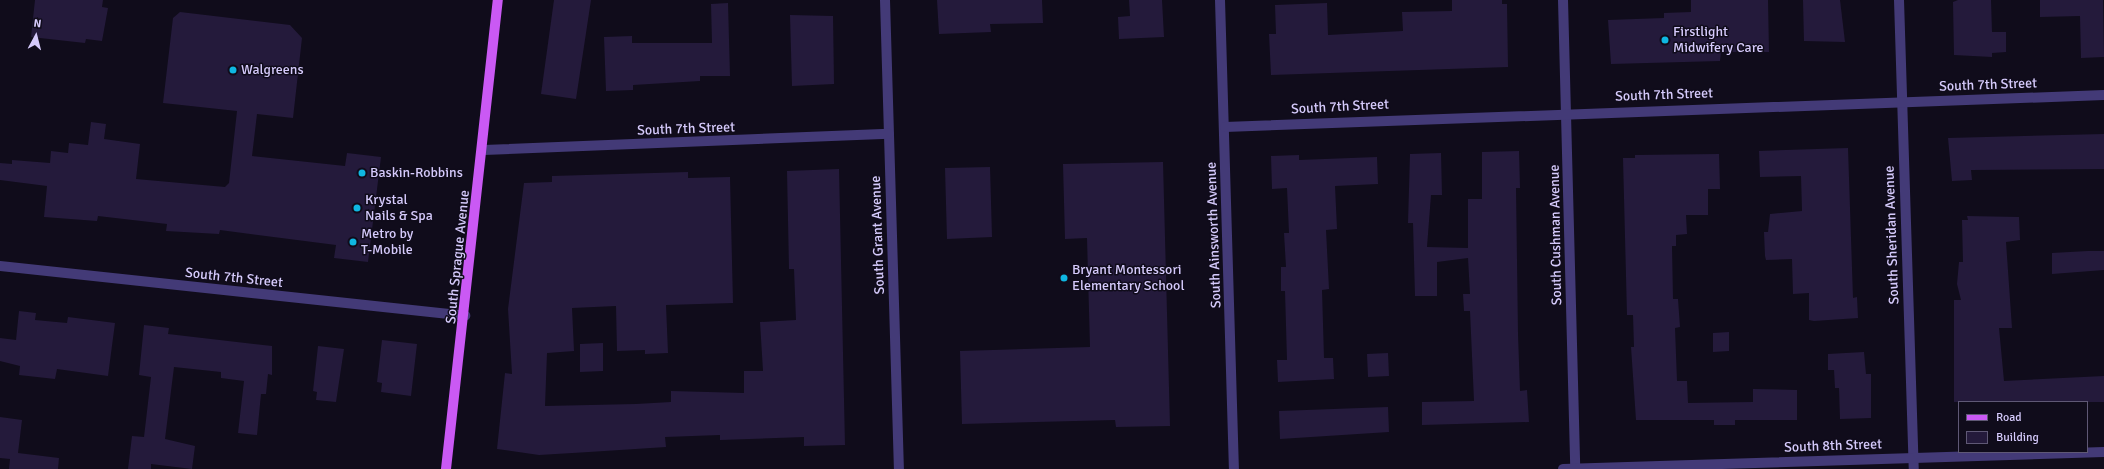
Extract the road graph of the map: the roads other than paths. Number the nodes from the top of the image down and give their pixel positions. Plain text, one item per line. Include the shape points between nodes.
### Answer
1 (498, 0) edge
2 (885, 0) edge
3 (1220, 0) edge
4 (1563, 0) edge
5 (1899, 0) edge
6 (2104, 95) edge
7 (1902, 101) junction
8 (1568, 112) junction
9 (1225, 127) junction
10 (889, 134) junction
11 (484, 150) junction
12 (0, 266) edge
13 (466, 316) junction
14 (2104, 452) edge
15 (2072, 453) edge
16 (2088, 453) edge
17 (1914, 458) junction
18 (446, 469) edge
19 (899, 469) edge
20 (1234, 469) edge
21 (1564, 469) edge
22 (1575, 469) edge
23 (1914, 469) edge

1 - 11 main road, South Sprague Avenue
2 - 10 street, South Grant Avenue
3 - 9 street, South Ainsworth Avenue
4 - 8 street, South Cushman Avenue
5 - 7 street, South Sheridan Avenue
6 - 7 street, South 7th Street
7 - 8 street, South 7th Street
7 - 17 street, South Sheridan Avenue
8 - 9 street, South 7th Street
8 - 22 street, South Cushman Avenue
9 - 20 street, South Ainsworth Avenue
10 - 11 street, South 7th Street
10 - 19 street, South Grant Avenue
11 - 13 main road, South Sprague Avenue
12 - 13 street, South 7th Street
13 - 18 main road, South Sprague Avenue
14 - 16 street, South 8th Street
15 - 17 street, South 8th Street
17 - 22 street, South 8th Street
17 - 23 street, South Sheridan Avenue
21 - 22 street, South 8th Street

